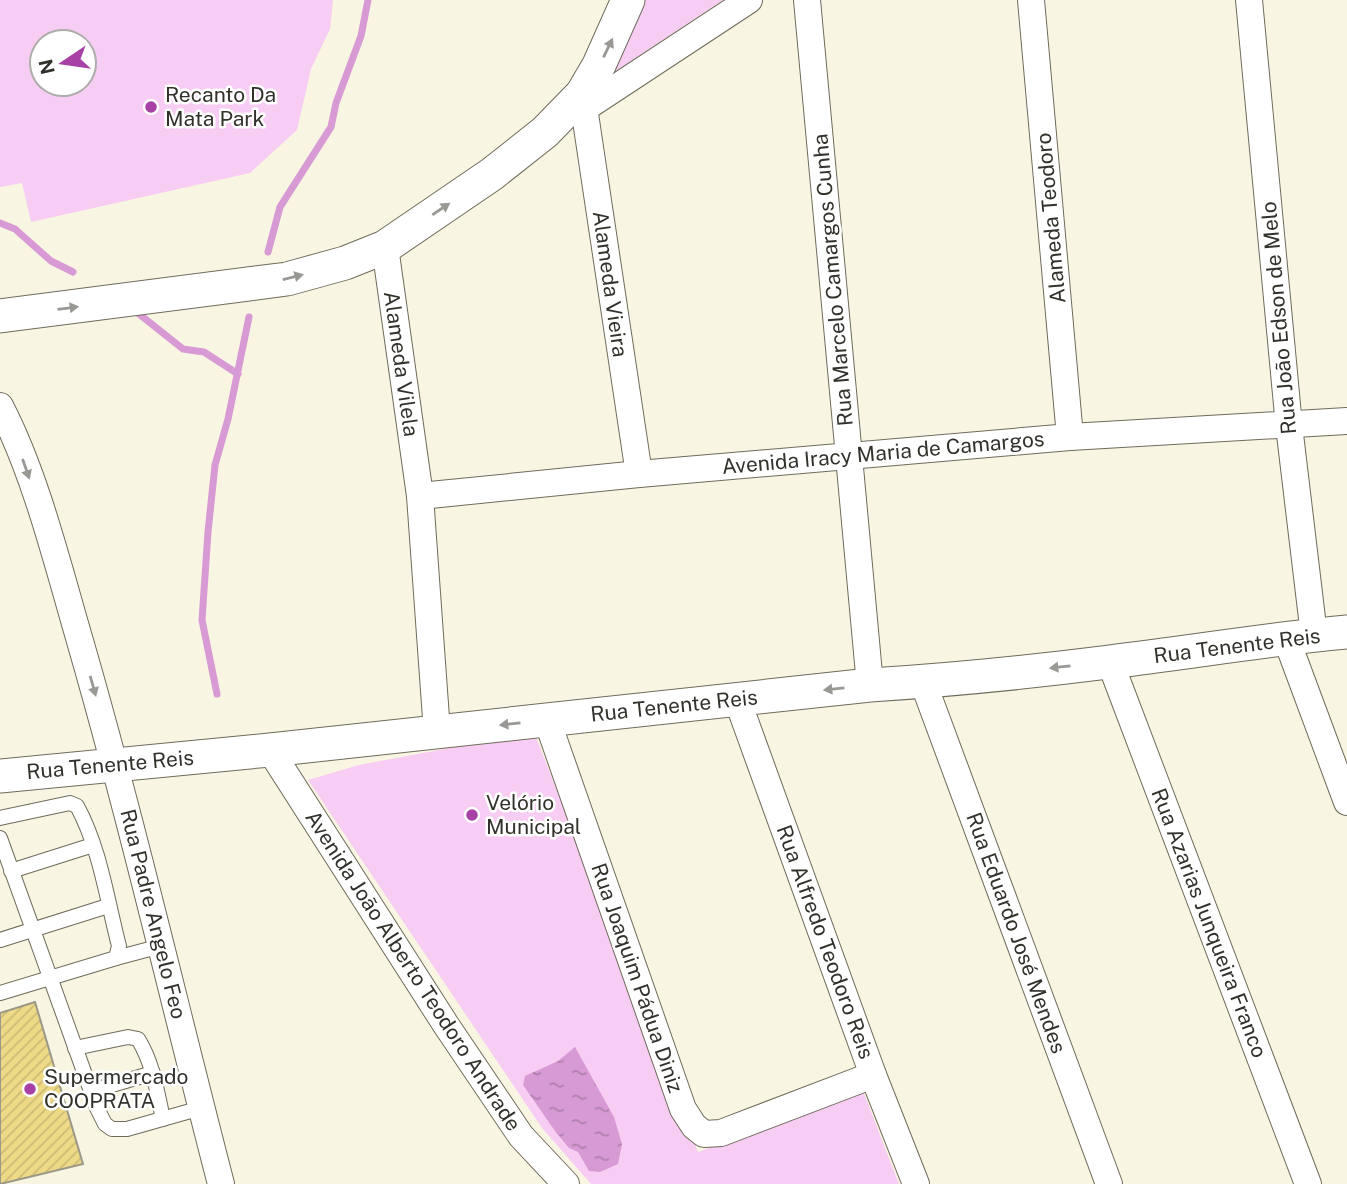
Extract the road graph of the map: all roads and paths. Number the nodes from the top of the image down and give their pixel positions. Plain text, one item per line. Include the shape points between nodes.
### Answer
1 (628, 0) edge
2 (749, 0) edge
3 (807, 0) edge
4 (1031, 0) edge
5 (1249, 0) edge
6 (583, 101) junction
7 (385, 247) junction
8 (0, 316) edge
9 (0, 406) edge
10 (1347, 421) edge
11 (1289, 426) junction
12 (1070, 437) junction
13 (849, 457) junction
14 (639, 474) junction
15 (420, 496) junction
16 (1347, 632) edge
17 (1300, 637) junction
18 (1110, 662) junction
19 (923, 682) junction
20 (870, 685) junction
21 (737, 699) junction
22 (547, 720) junction
23 (437, 732) junction
24 (270, 750) junction
25 (116, 765) junction
26 (0, 776) edge
27 (1347, 802) edge
28 (0, 818) edge
29 (0, 838) edge
30 (93, 845) junction
31 (11, 871) junction
32 (108, 906) junction
33 (33, 931) junction
34 (0, 940) edge
35 (161, 946) junction
36 (116, 958) junction
37 (51, 979) junction
38 (0, 993) edge
39 (75, 1048) junction
40 (153, 1073) junction
41 (873, 1075) junction
42 (91, 1091) junction
43 (201, 1108) junction
44 (163, 1119) junction
45 (220, 1184) edge
46 (566, 1184) edge
47 (916, 1184) edge
48 (1109, 1184) edge
49 (1308, 1184) edge

6 -> 1 street
2 - 6 street
3 - 13 street, Rua Marcelo Camargos Cunha
4 - 12 street, Alameda Teodoro
5 - 11 street, Rua João Edson de Melo
7 -> 6 street via 492,174
6 - 14 street, Alameda Vieira
8 -> 7 street via 287,279
7 - 15 street, Alameda Vilela
9 -> 25 street, Rua Padre Angelo Feo via 48,534
10 - 11 street, Avenida Iracy Maria de Camargos
11 - 12 street, Avenida Iracy Maria de Camargos
11 - 17 street, Rua João Edson de Melo
12 - 13 street, Avenida Iracy Maria de Camargos
13 - 14 street, Avenida Iracy Maria de Camargos
13 - 20 street, Rua Marcelo Camargos Cunha
14 - 15 street, Avenida Iracy Maria de Camargos
15 - 23 street, Alameda Vilela
16 - 17 street, Rua Tenente Reis
17 - 18 street, Rua Tenente Reis
17 - 27 street, Rua João Edson de Melo
18 -> 19 street, Rua Tenente Reis
18 - 49 street, Rua Azarias Junqueira Franco
19 - 20 street, Rua Tenente Reis
19 - 48 street, Rua Eduardo José Mendes
20 -> 21 street, Rua Tenente Reis
21 - 22 street, Rua Tenente Reis
21 - 41 street, Rua Alfredo Teodoro Reis
22 -> 23 street, Rua Tenente Reis
22 - 41 street, Rua Joaquim Pádua Diniz via 683,1109 694,1126 705,1134 721,1133
23 - 24 street, Rua Tenente Reis
24 - 25 street, Rua Tenente Reis
24 - 46 street, Avenida João Alberto Teodoro Andrade via 513,1125
25 - 26 street, Rua Tenente Reis
25 - 35 street, Rua Padre Angelo Feo
28 - 30 lane via 69,803 77,806
29 - 31 lane
30 - 31 lane
30 - 32 lane
31 - 33 lane
32 - 33 lane
32 - 36 lane via 119,946
33 - 34 lane
33 - 37 lane
35 - 36 lane
35 - 43 street, Rua Padre Angelo Feo
36 - 37 lane
37 - 38 lane
37 - 39 lane
39 - 40 lane via 138,1039
39 - 42 lane
40 - 42 lane
40 - 44 lane
41 - 47 street, Rua Alfredo Teodoro Reis
42 - 44 lane via 105,1124 112,1129
43 - 44 lane
43 - 45 street, Rua Padre Angelo Feo

